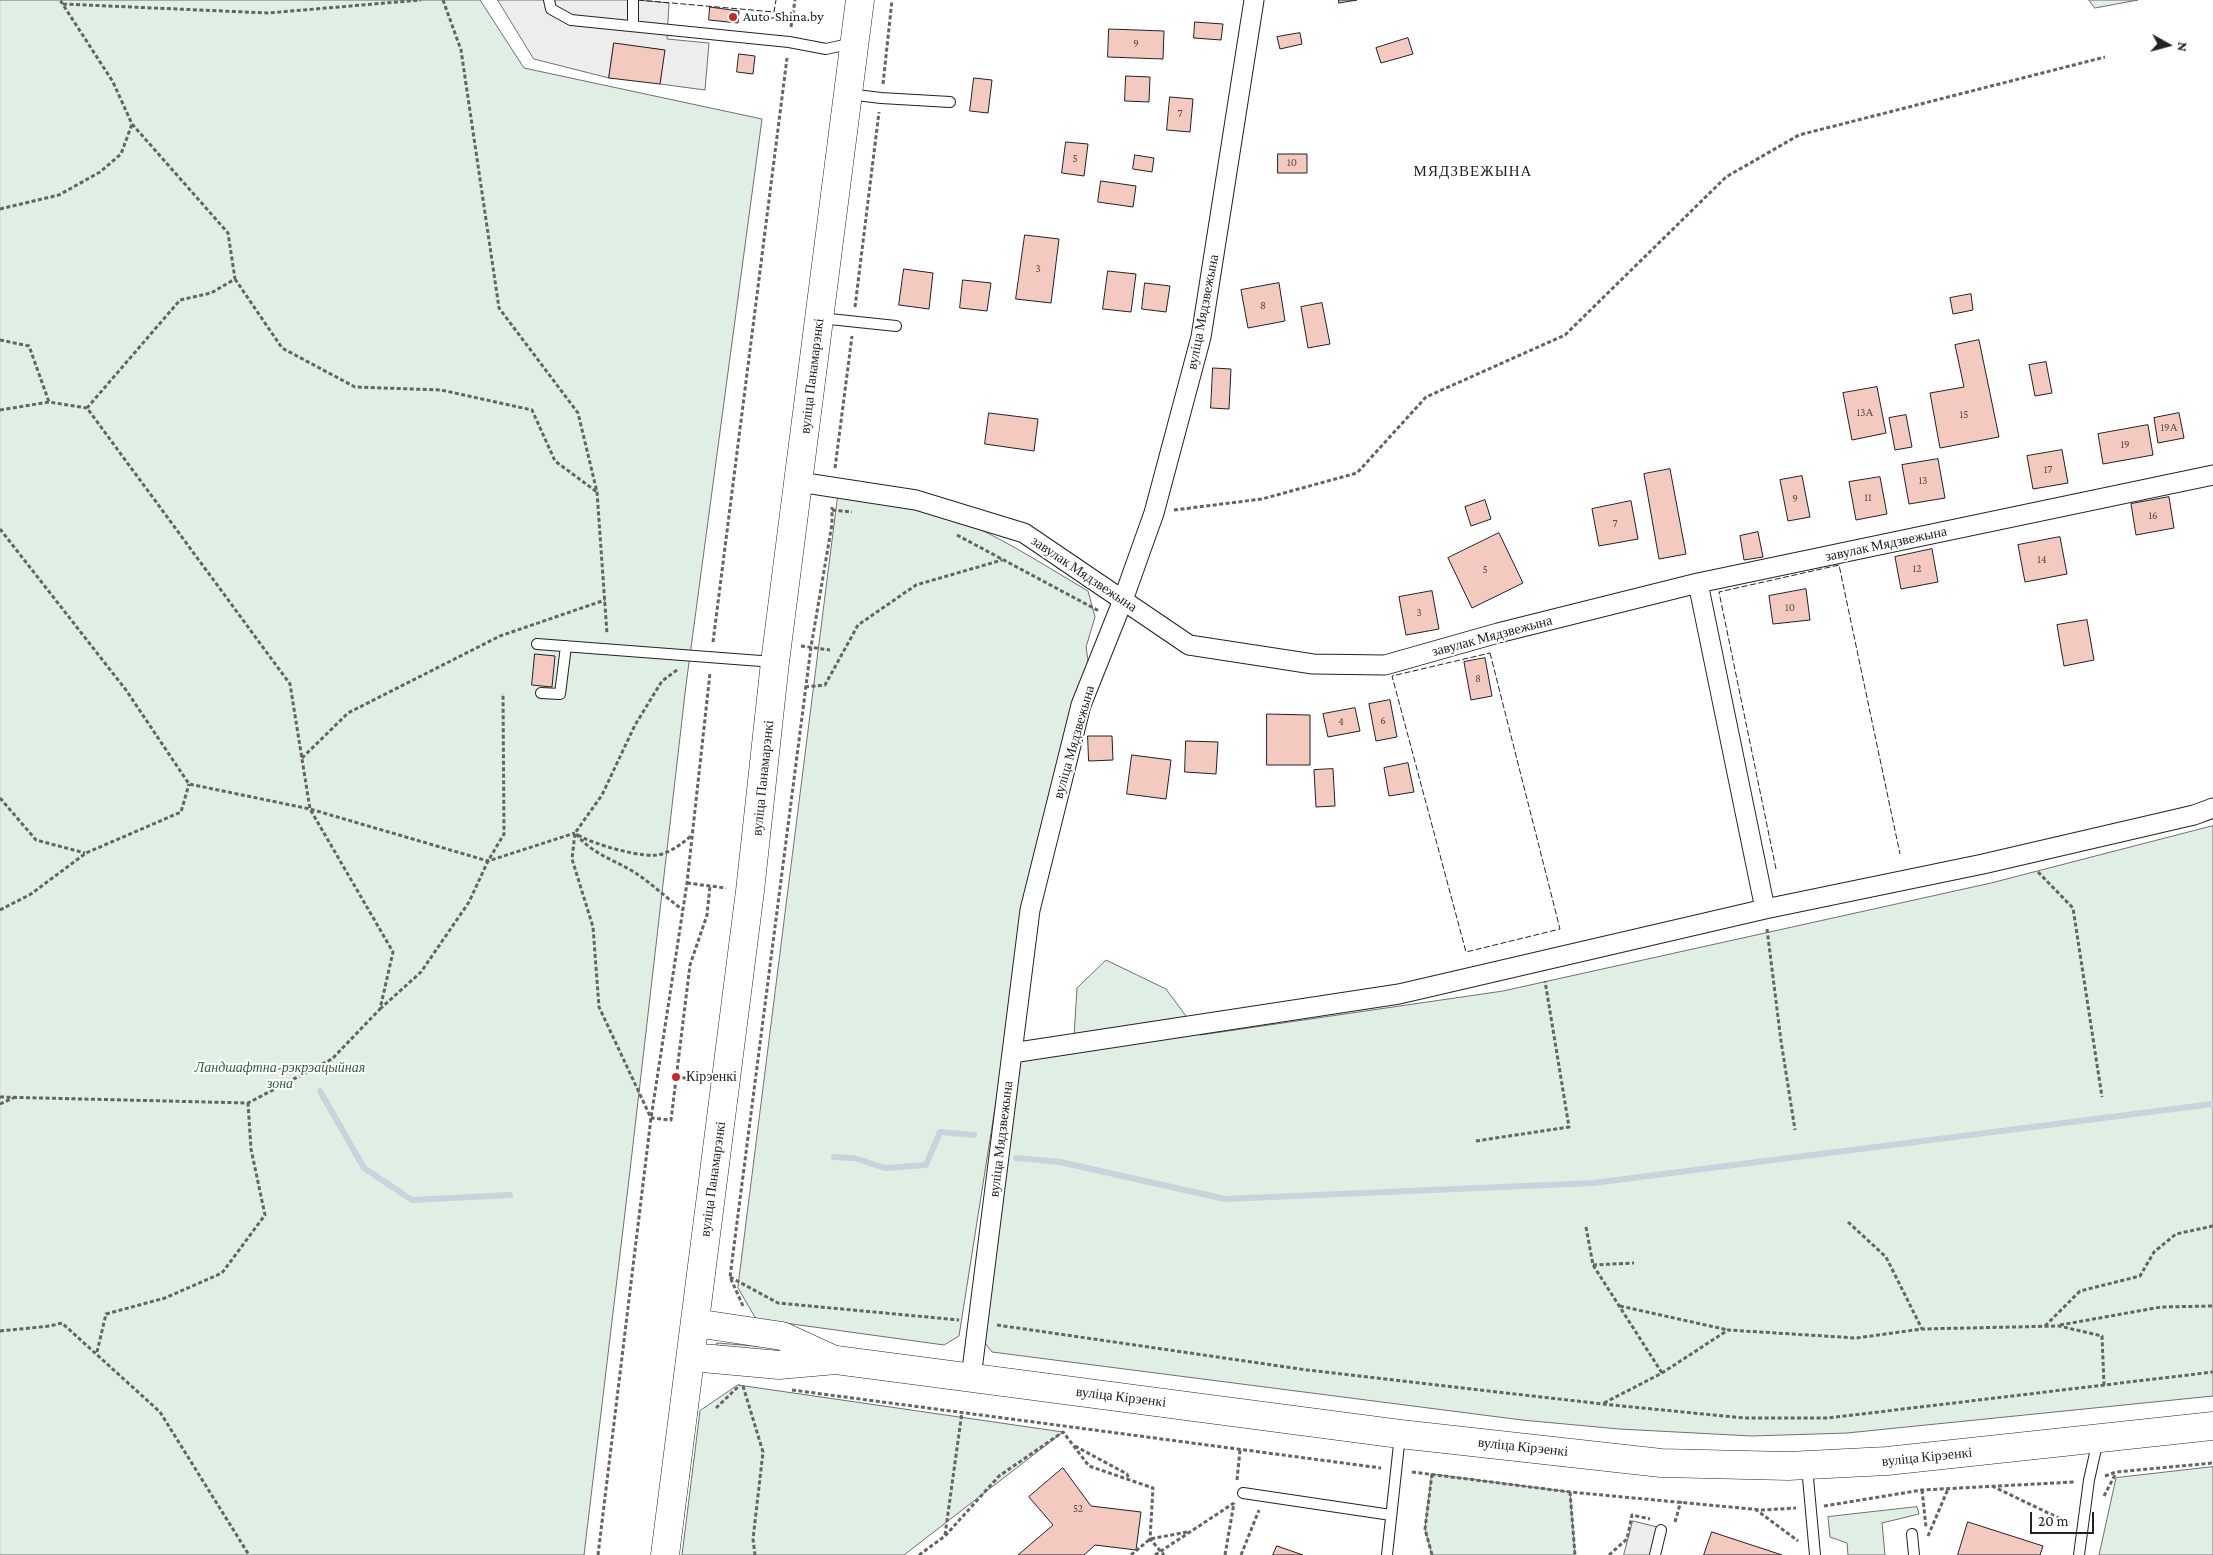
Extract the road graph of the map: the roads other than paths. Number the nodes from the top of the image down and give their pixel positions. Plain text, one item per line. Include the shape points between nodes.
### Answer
1 (549, 0) edge
2 (633, 0) edge
3 (860, 0) edge
4 (1254, 0) edge
5 (633, 26) junction
6 (854, 42) junction
7 (847, 94) junction
8 (950, 102) dead end
9 (819, 318) junction
10 (896, 326) dead end
11 (2213, 475) edge
12 (799, 482) junction
13 (1698, 584) junction
14 (1123, 600) junction
15 (537, 644) dead end
16 (566, 646) junction
17 (777, 653) junction
18 (541, 693) dead end
19 (2213, 808) edge
20 (1765, 909) junction
21 (1012, 1053) junction
22 (695, 1323) junction
23 (691, 1357) junction
24 (836, 1360) junction
25 (971, 1378) junction
26 (2213, 1426) edge
27 (1400, 1434) junction
28 (2099, 1438) junction
29 (1807, 1466) junction
30 (1243, 1493) dead end
31 (1391, 1515) junction
32 (1662, 1525) road end
33 (1912, 1534) dead end
34 (665, 1555) edge
35 (1387, 1555) edge
36 (1655, 1555) edge
37 (1815, 1555) edge
38 (1914, 1555) edge
39 (2078, 1555) edge

1 - 5 lane via 551,9 571,20
2 - 5 lane
3 - 6 street, вуліца Панамарэнкі
4 - 14 street, вуліца Мядзвежына via 1201,337 1154,513
5 - 6 lane via 789,42 826,49
6 - 7 street, вуліца Панамарэнкі
7 - 8 lane
7 - 9 street, вуліца Панамарэнкі
9 - 10 lane
9 - 12 street, вуліца Панамарэнкі
11 - 13 street, завулак Мядзвежына
12 - 14 street, завулак Мядзвежына via 916,500 1024,532
12 - 17 street, вуліца Панамарэнкі
13 - 14 street, завулак Мядзвежына via 1498,633 1385,665 1313,664 1189,645
13 - 20 street
14 - 21 street, вуліца Мядзвежына via 1081,705 1030,910
15 - 16 lane
16 - 17 lane via 711,657
16 - 18 lane via 560,694
17 - 22 street, вуліца Панамарэнкі
19 - 20 street via 2022,855
20 - 21 street via 1399,994
21 - 25 street, вуліца Мядзвежына
22 - 23 street, вуліца Панамарэнкі
22 - 24 street, вуліца Кірэенкі via 782,1336
23 - 24 street, вуліца Кірэенкі via 778,1365
23 - 34 street, вуліца Панамарэнкі
24 - 25 street, вуліца Кірэенкі
25 - 27 street, вуліца Кірэенкі
26 - 28 street, вуліца Кірэенкі
27 - 29 street, вуліца Кірэенкі via 1661,1463
27 - 31 lane
28 - 29 street, вуліца Кірэенкі via 1888,1461
28 - 39 lane
29 - 37 lane
30 - 31 lane
31 - 35 lane
32 - 36 lane
33 - 38 lane

